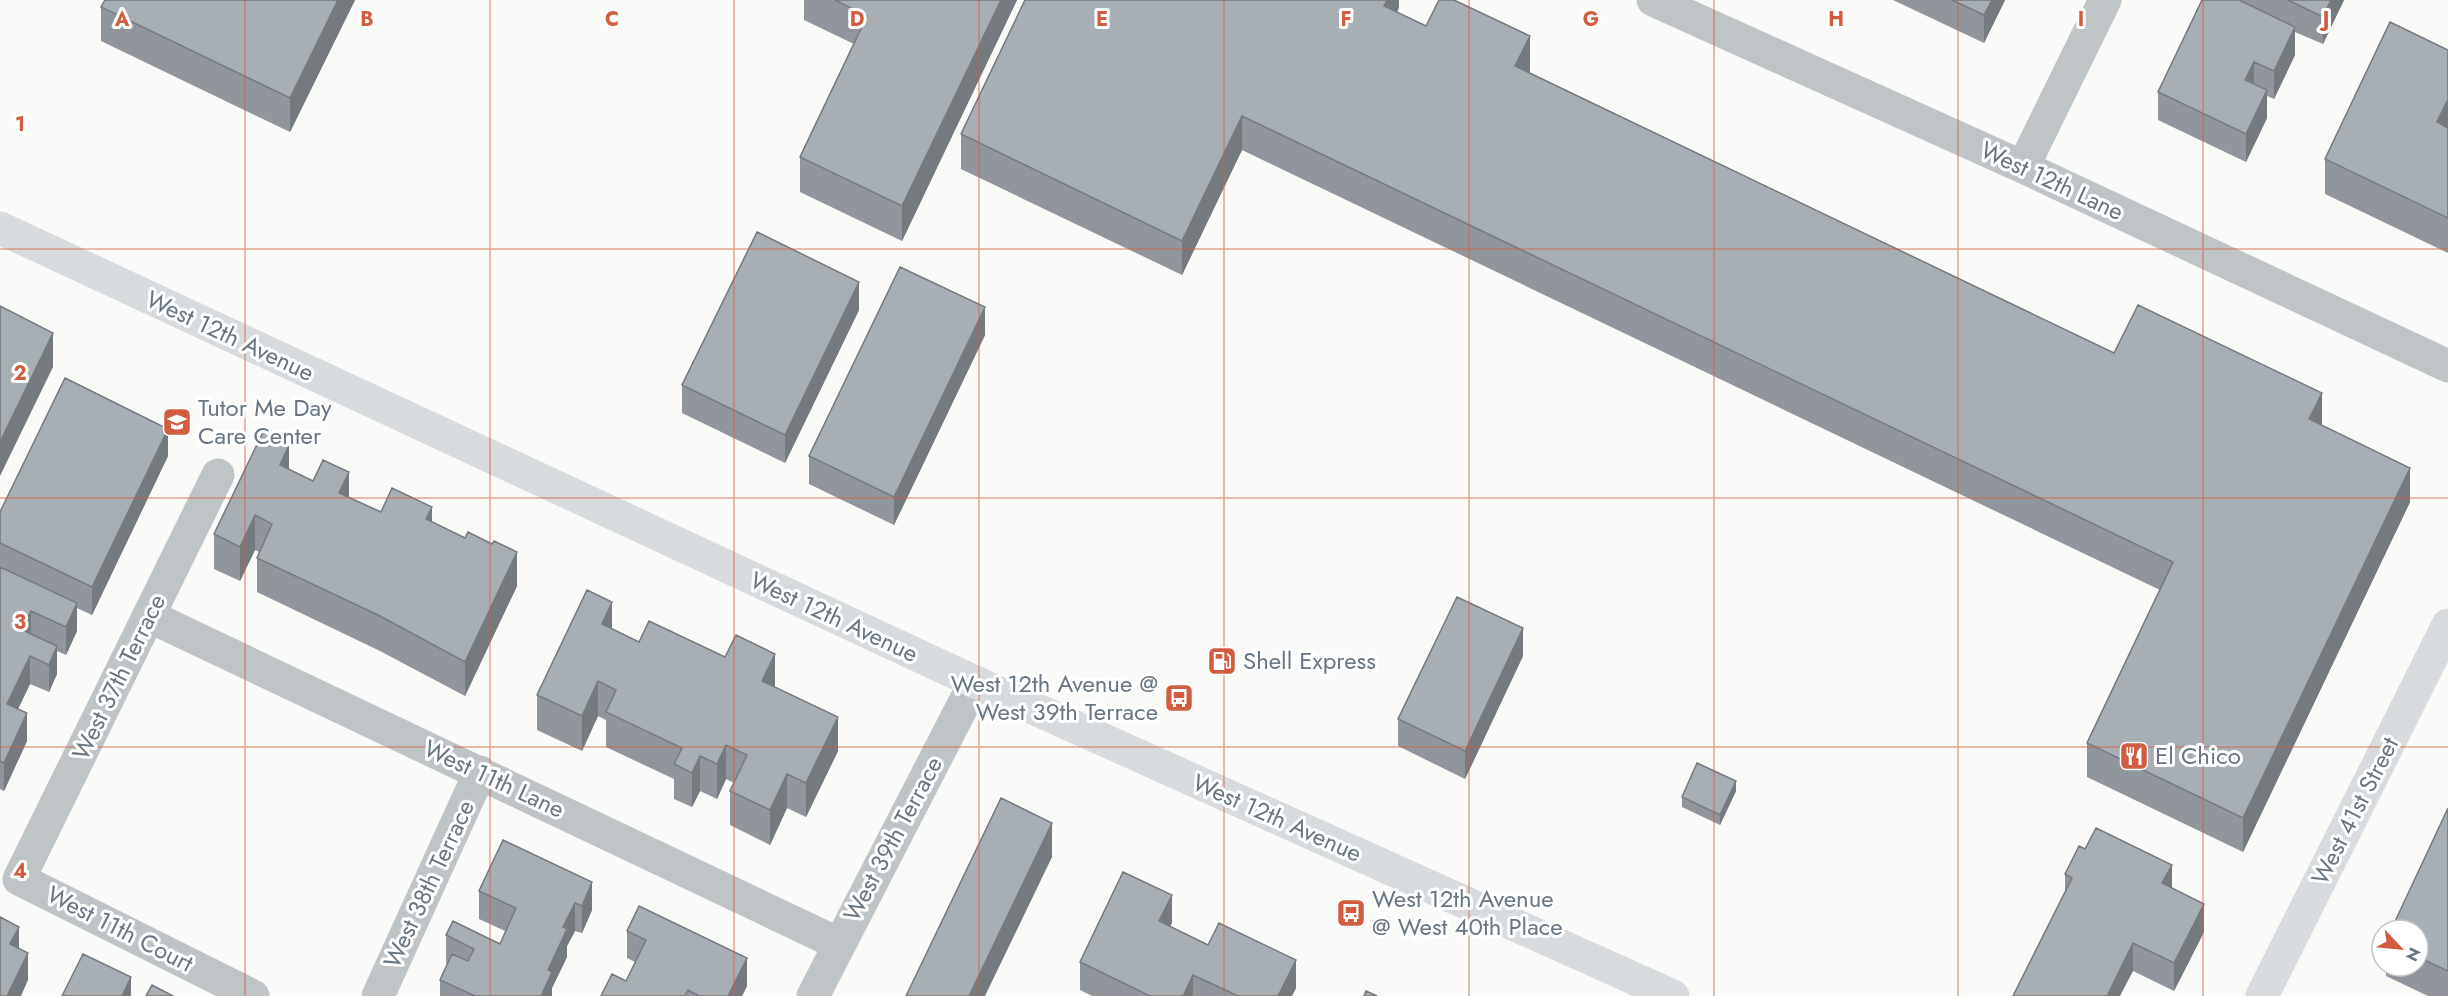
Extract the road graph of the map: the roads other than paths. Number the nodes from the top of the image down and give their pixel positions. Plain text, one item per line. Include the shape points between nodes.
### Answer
1 (1653, 0) edge
2 (2105, 0) edge
3 (2023, 167) junction
4 (0, 228) edge
5 (2448, 366) edge
6 (219, 475) dead end
7 (149, 616) junction
8 (2448, 625) edge
9 (975, 682) junction
10 (480, 772) junction
11 (19, 879) joint
12 (838, 944) junction
13 (253, 996) edge
14 (378, 996) edge
15 (813, 996) edge
16 (1673, 996) edge
17 (2262, 996) edge

1 - 3 street, West 12th Lane
2 - 3 street
3 - 5 street, West 12th Lane
4 - 9 main road, West 12th Avenue
6 - 7 street, West 37th Terrace
7 - 10 street, West 11th Lane
7 - 11 street, West 37th Terrace
8 - 17 main road, West 41st Street
9 - 12 street, West 39th Terrace
9 - 16 main road, West 12th Avenue
10 - 12 street, West 11th Lane
10 - 14 street, West 38th Terrace
11 - 13 street, West 11th Court
12 - 15 street, West 39th Terrace

